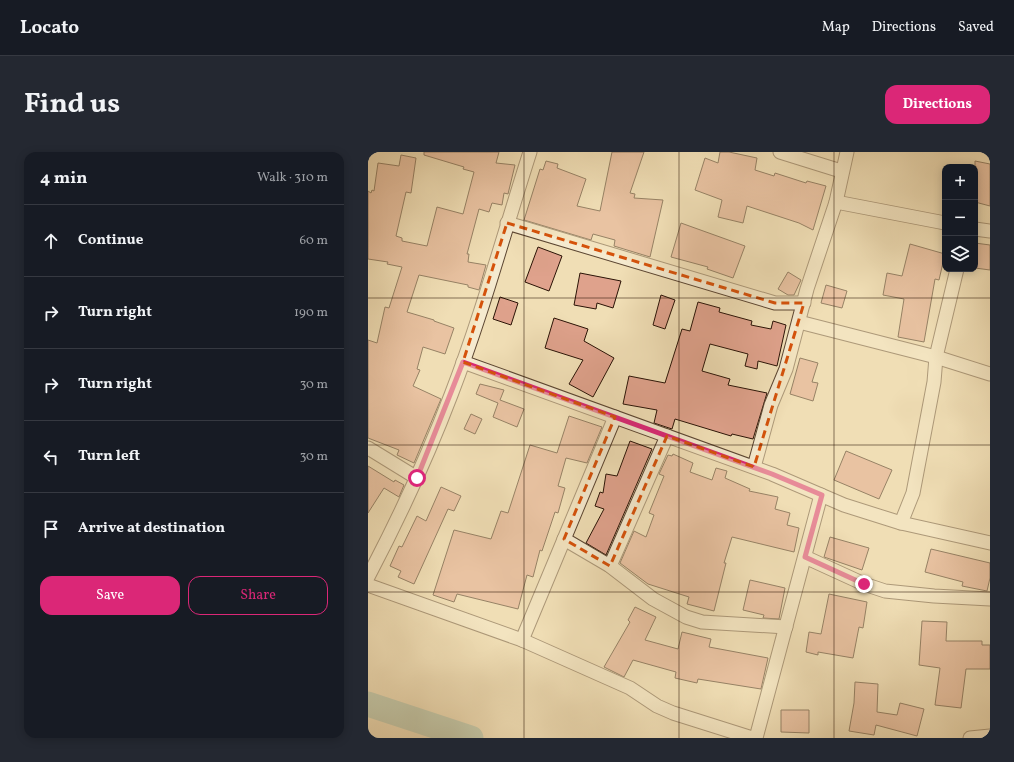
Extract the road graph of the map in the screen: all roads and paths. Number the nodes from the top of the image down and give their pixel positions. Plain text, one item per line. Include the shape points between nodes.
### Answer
1 (530, 152) edge
2 (780, 152) edge
3 (846, 152) edge
4 (841, 171) junction
5 (836, 202) junction
6 (942, 222) edge
7 (507, 223) junction
8 (978, 229) edge
9 (990, 231) edge
10 (956, 272) edge
11 (804, 303) junction
12 (800, 322) junction
13 (936, 357) junction
14 (463, 362) junction
15 (990, 374) edge
16 (615, 417) junction
17 (667, 436) junction
18 (368, 448) edge
19 (754, 467) junction
20 (417, 478) junction
21 (822, 495) junction
22 (900, 523) junction
23 (564, 539) junction
24 (990, 543) edge
25 (805, 557) junction
26 (610, 566) junction
27 (368, 577) edge
28 (368, 585) edge
29 (990, 599) edge
30 (786, 627) junction
31 (522, 640) junction
32 (990, 736) edge
33 (752, 738) edge
34 (756, 738) edge
35 (970, 738) edge

1 - 7 street
2 - 4 street
3 - 4 street
4 - 5 street
5 - 6 street
5 - 11 street
7 - 11 street via 775,303
7 - 14 street
8 - 9 street
10 - 13 street
11 - 12 street
12 - 13 street
12 - 19 street via 771,405
13 - 15 street
13 - 22 street via 934,382 913,493
14 - 16 street
14 - 20 street
16 - 17 street
16 - 23 street
17 - 19 street
17 - 26 street
18 - 20 street
19 - 21 street
20 - 27 street
21 - 22 street
21 - 25 street
22 - 24 street
23 - 26 street
23 - 31 street
25 - 29 street via 885,591
25 - 30 street
26 - 30 street via 653,599 686,617 702,622
28 - 31 street
30 - 34 street
31 - 33 street via 630,688 673,713
32 - 35 street

